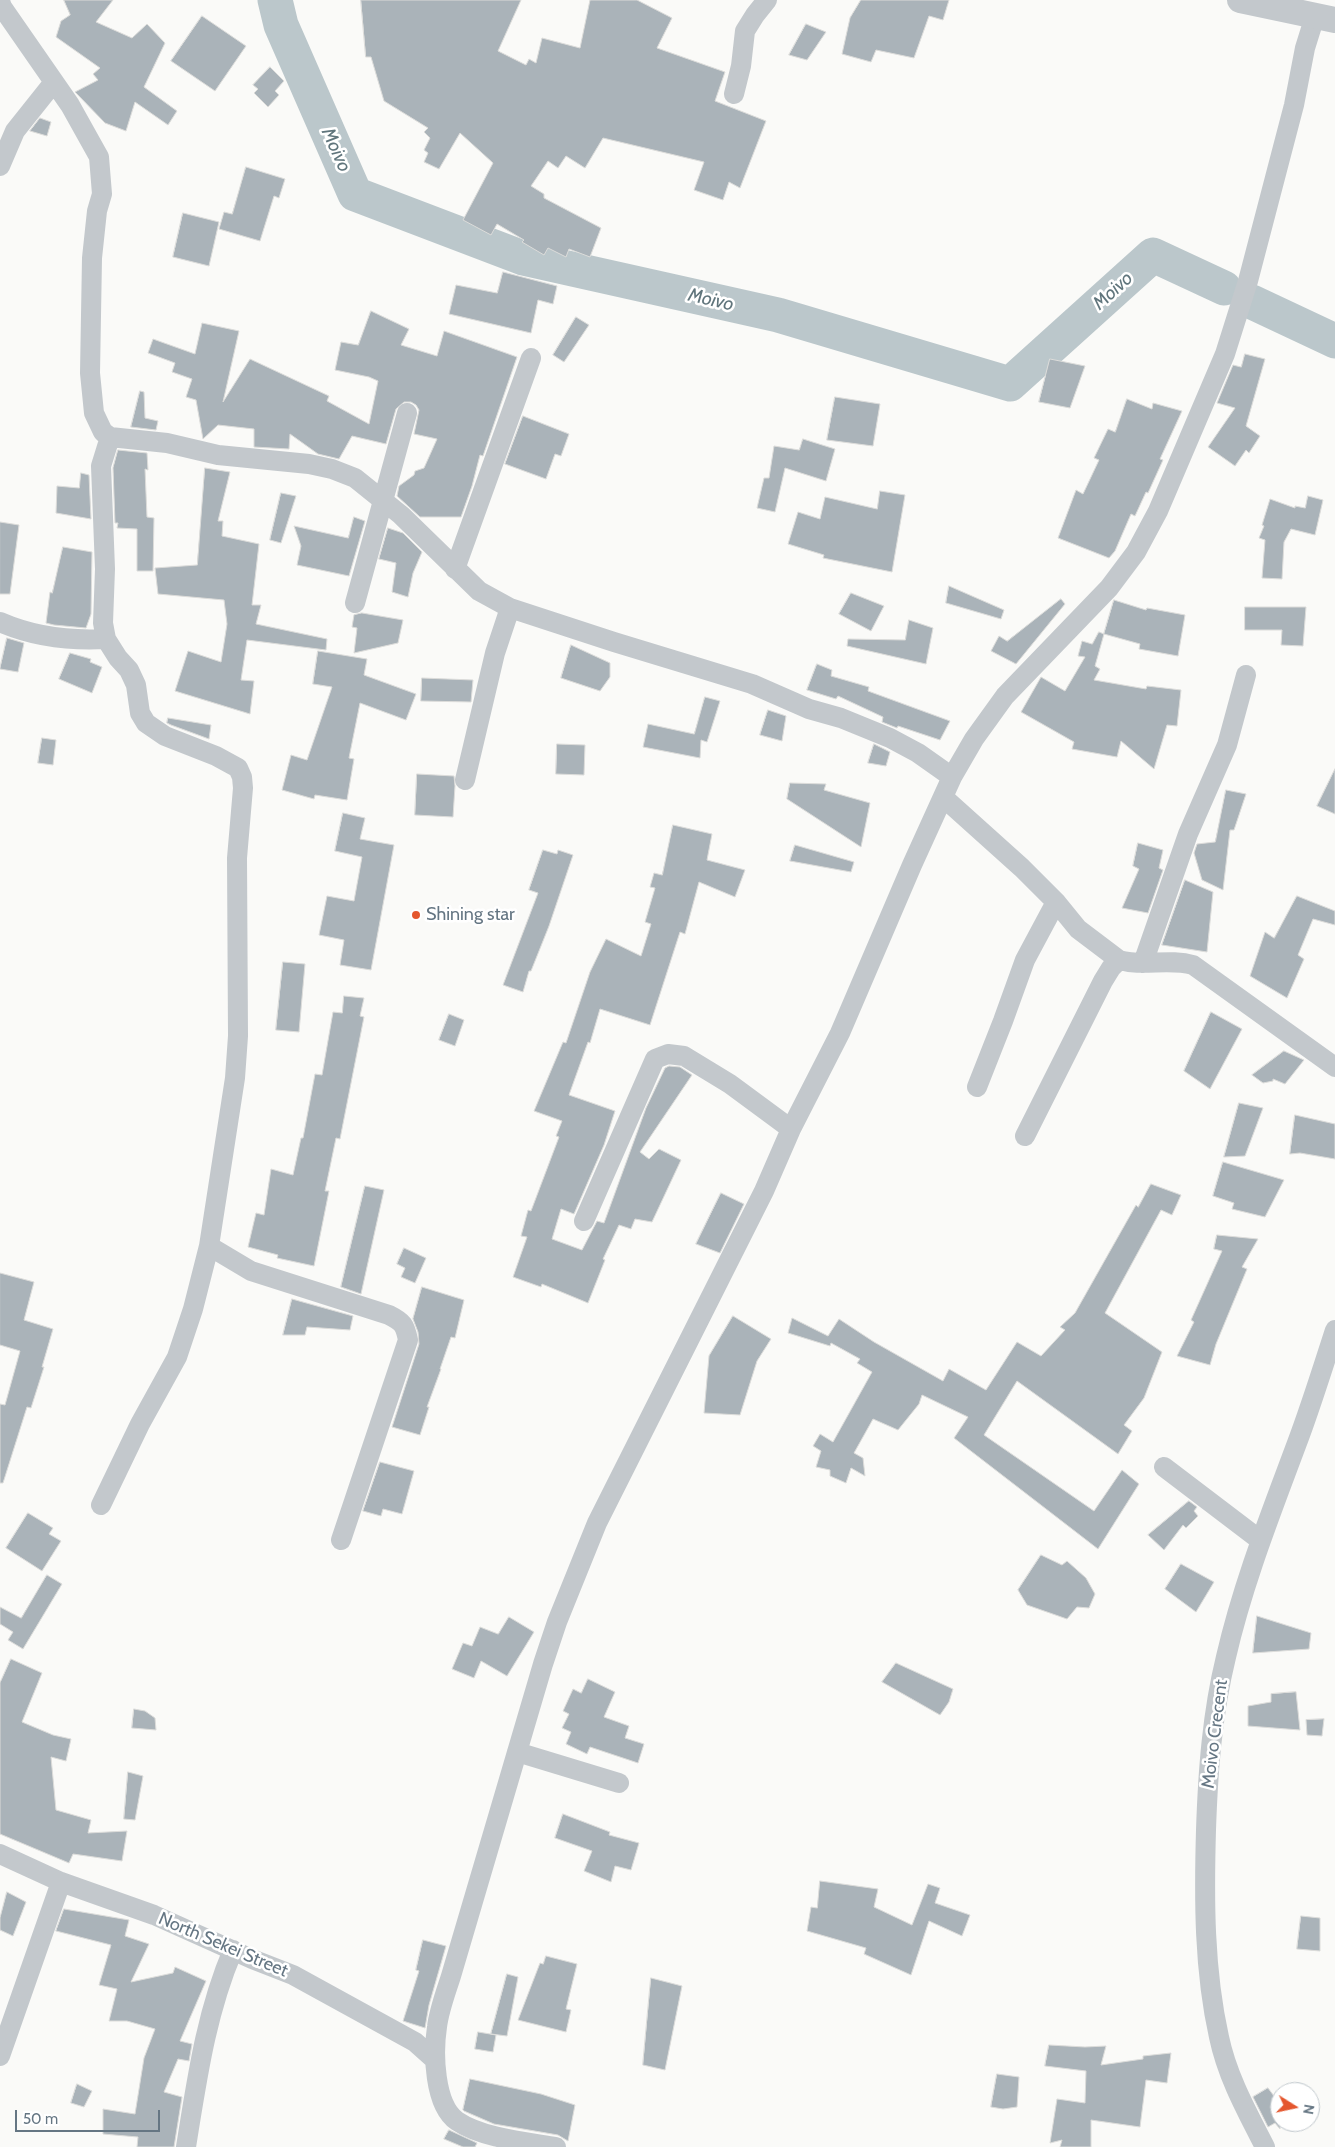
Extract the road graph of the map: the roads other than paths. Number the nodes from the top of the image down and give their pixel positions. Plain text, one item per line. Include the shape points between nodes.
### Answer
1 (767, 0) edge
2 (1240, 0) edge
3 (0, 1) edge
4 (1325, 18) edge
5 (54, 82) junction
6 (734, 94) dead end
7 (0, 166) edge
8 (531, 358) dead end
9 (407, 413) dead end
10 (110, 437) junction
11 (383, 500) junction
12 (455, 569) junction
13 (355, 604) dead end
14 (510, 608) junction
15 (0, 622) edge
16 (106, 639) junction
17 (1246, 675) dead end
18 (952, 777) junction
19 (465, 780) dead end
20 (943, 797) junction
21 (1056, 902) junction
22 (1119, 960) junction
23 (1143, 963) junction
24 (1335, 1067) edge
25 (976, 1086) dead end
26 (791, 1129) junction
27 (1025, 1136) dead end
28 (584, 1221) dead end
29 (209, 1246) junction
30 (1335, 1330) edge
31 (1164, 1466) dead end
32 (101, 1505) dead end
33 (341, 1540) dead end
34 (1260, 1540) junction
35 (517, 1752) junction
36 (618, 1783) dead end
37 (0, 1854) edge
38 (61, 1882) junction
39 (234, 1950) junction
40 (0, 2056) edge
41 (434, 2059) junction
42 (500, 2142) edge
43 (186, 2147) edge
44 (556, 2147) edge
45 (1265, 2147) edge

1 - 6 street via 745,31
2 - 4 street
3 - 5 street
4 - 18 street via 1306,48 1245,290 1225,354 1158,511 1136,552 1109,588 1005,696
5 - 7 street via 15,131
5 - 10 street via 86,130 99,158 102,194 92,258 90,373 94,413 103,432
8 - 12 street
9 - 11 street
10 - 11 street via 332,469 355,478
10 - 16 street via 101,466 105,560 103,623
11 - 12 street
11 - 13 street
12 - 14 street via 479,591
14 - 18 street via 752,684 809,709 841,718 890,738
14 - 19 street via 495,653
15 - 16 street via 37,635
16 - 29 street via 136,685 140,713 146,723 165,736 238,768 242,777 237,858 238,1036 235,1078
17 - 23 street via 1228,745 1188,834
18 - 20 street
20 - 21 street
20 - 26 street via 840,1033
21 - 22 street via 1078,929
21 - 25 street via 1025,960
22 - 23 street
22 - 27 street via 1103,981
23 - 24 street via 1193,965
26 - 28 street via 730,1084 684,1056 668,1054 655,1059
26 - 35 street via 764,1191 597,1523 557,1622
29 - 32 street via 193,1309 176,1357
29 - 33 street via 251,1271 389,1315 406,1328 408,1340
30 - 34 street, Moivo Crecent
31 - 34 street
34 - 45 street, Moivo Crecent via 1226,1655 1216,1703 1208,1776 1204,1875 1208,1968 1219,2039 1240,2100
35 - 36 street
35 - 41 street via 437,2026
37 - 38 street, North Sekei Street
38 - 39 street, North Sekei Street via 154,1915
38 - 40 street
39 - 41 street, North Sekei Street via 293,1974 415,2042
39 - 43 street via 220,1981 202,2047
41 - 42 street via 441,2097 449,2115
42 - 44 street

